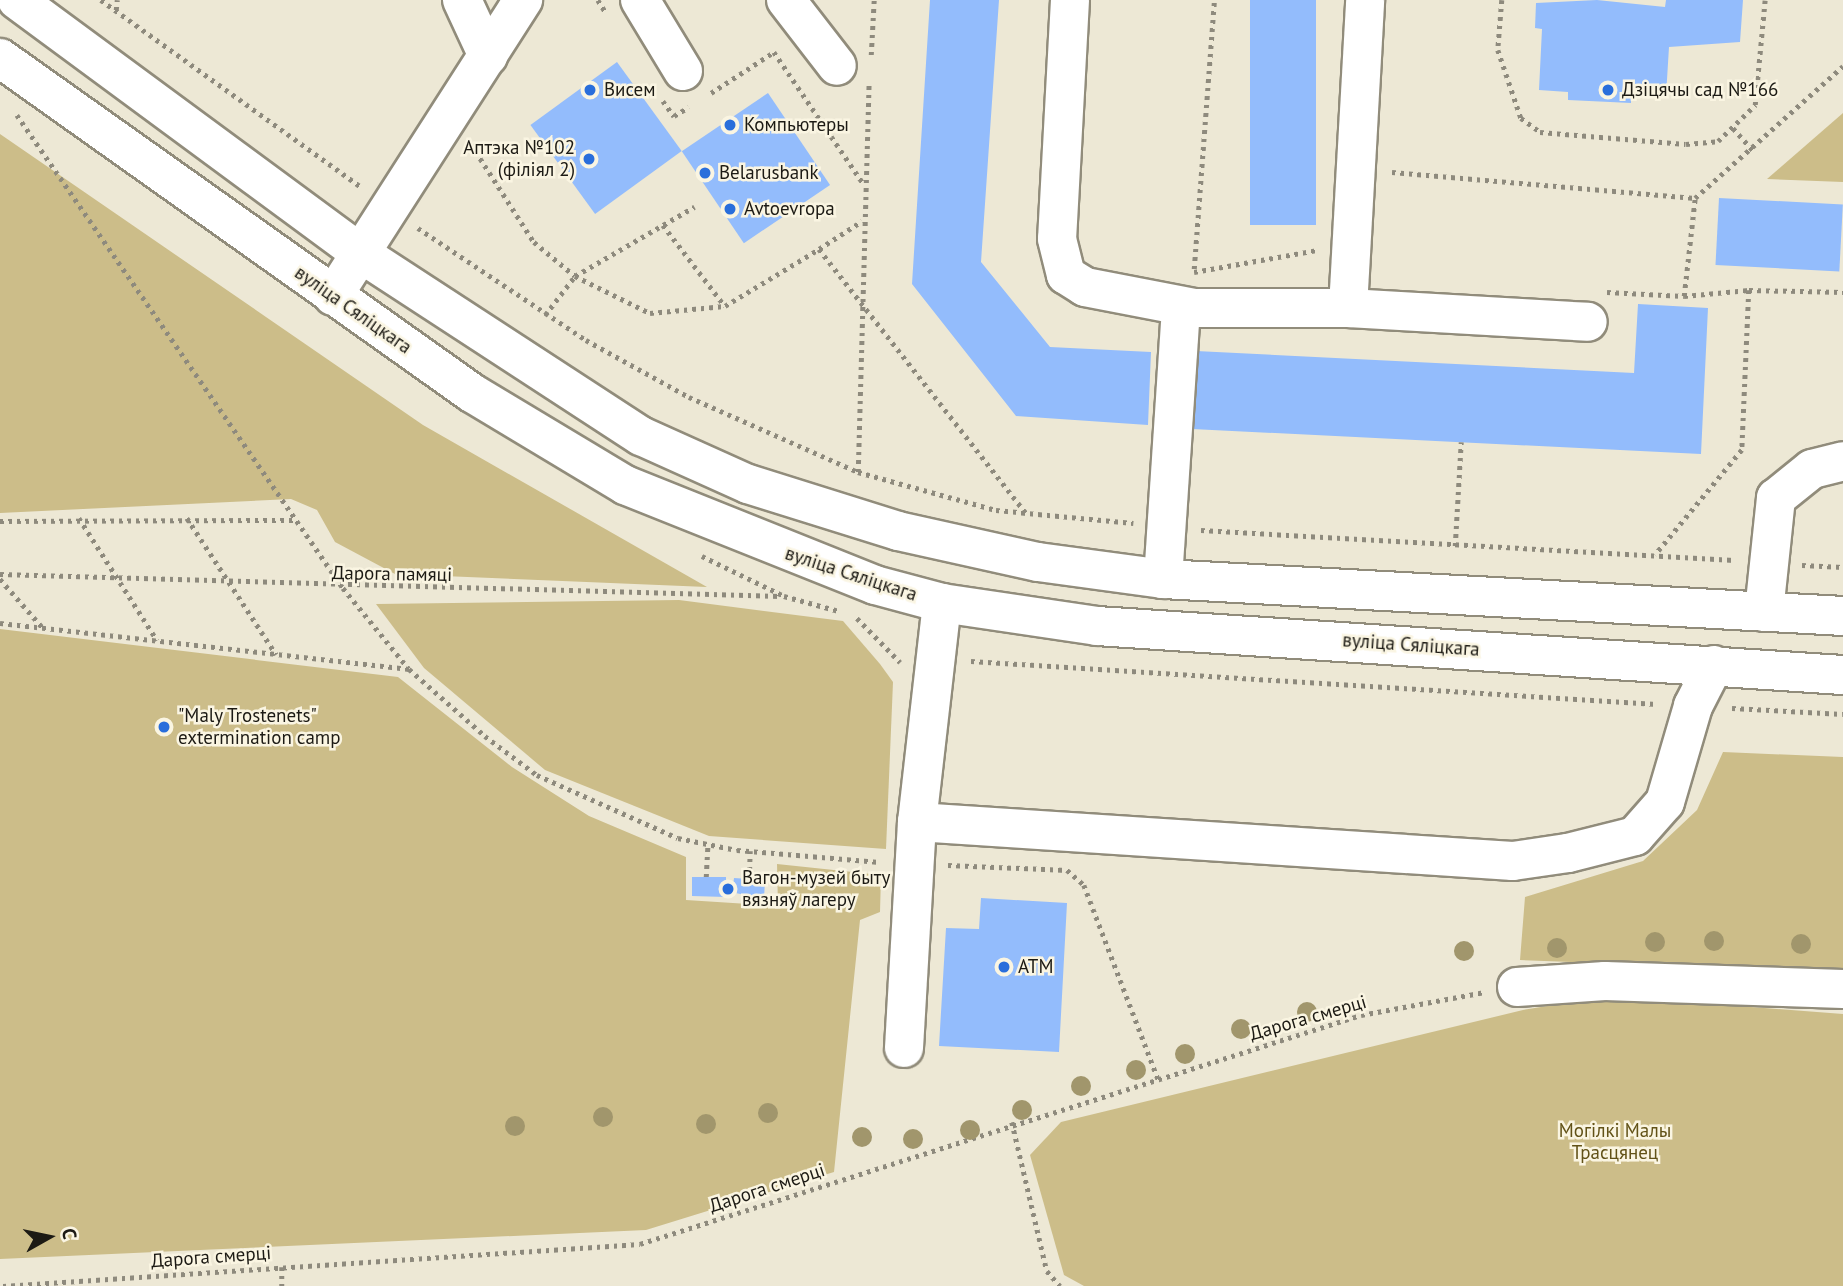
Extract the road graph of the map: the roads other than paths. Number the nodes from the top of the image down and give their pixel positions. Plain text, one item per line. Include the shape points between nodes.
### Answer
1 (17, 0) edge
2 (463, 0) edge
3 (523, 0) edge
4 (786, 0) edge
5 (1070, 0) edge
6 (1365, 0) edge
7 (627, 12) edge
8 (488, 56) junction
9 (0, 58) edge
10 (859, 68) road end
11 (686, 90) road end
12 (363, 255) junction
13 (333, 296) junction
14 (1181, 307) junction
15 (1348, 308) junction
16 (1588, 322) dead end
17 (1843, 461) edge
18 (1163, 579) junction
19 (942, 603) junction
20 (1765, 612) junction
21 (1843, 616) edge
22 (1714, 665) junction
23 (1843, 675) edge
24 (917, 822) junction
25 (1517, 987) road end
26 (1843, 989) edge
27 (904, 1048) dead end

1 - 12 main road
2 - 8 main road
3 - 8 main road
4 - 10 main road
5 - 14 main road via 1057,239 1066,275 1084,287
6 - 15 main road
7 - 11 main road
8 - 12 main road via 406,212
9 - 13 main road, вуліца Сяліцкага
12 - 13 main road
12 - 18 main road via 641,436 748,484 898,531 1038,562
13 - 19 main road, вуліца Сяліцкага via 472,393 625,485 777,549
14 - 15 main road
14 - 18 main road via 1163,525
15 - 16 main road
17 - 20 main road via 1812,469 1776,498
18 - 20 main road
19 - 22 main road, вуліца Сяліцкага via 1097,626
19 - 24 main road
20 - 21 main road
22 - 23 main road, вуліца Сяліцкага
22 - 24 main road via 1693,706 1665,802 1635,836 1568,853 1513,861
24 - 27 main road
25 - 26 main road via 1605,981

